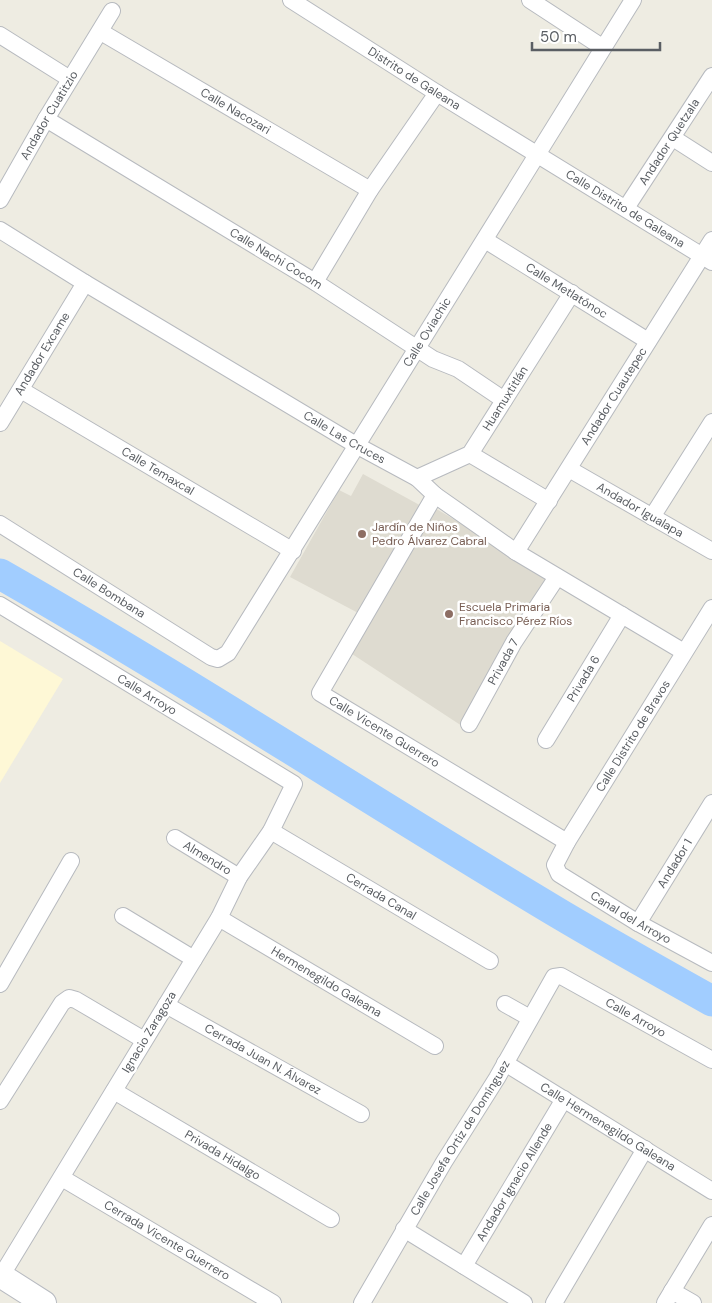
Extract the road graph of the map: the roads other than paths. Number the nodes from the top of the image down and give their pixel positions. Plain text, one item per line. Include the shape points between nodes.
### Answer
1 (291, 0) edge
2 (530, 0) edge
3 (633, 0) edge
4 (112, 11) dead end
5 (100, 32) junction
6 (0, 36) edge
7 (602, 47) junction
8 (712, 76) edge
9 (70, 79) junction
10 (437, 93) junction
11 (46, 119) junction
12 (673, 138) junction
13 (539, 154) junction
14 (712, 163) edge
15 (370, 190) junction
16 (0, 200) edge
17 (626, 208) junction
18 (0, 230) edge
19 (485, 240) junction
20 (712, 240) edge
21 (707, 258) edge
22 (315, 282) junction
23 (85, 284) junction
24 (572, 293) junction
25 (648, 341) junction
26 (416, 347) junction
27 (21, 390) junction
28 (504, 400) junction
29 (712, 422) edge
30 (0, 423) edge
31 (356, 445) junction
32 (470, 454) junction
33 (569, 469) junction
34 (417, 478) junction
35 (435, 495) junction
36 (549, 501) junction
37 (652, 517) junction
38 (0, 524) edge
39 (293, 551) junction
40 (712, 551) edge
41 (516, 552) junction
42 (557, 576) junction
43 (0, 605) edge
44 (712, 608) edge
45 (622, 615) junction
46 (684, 652) junction
47 (218, 659) joint
48 (470, 724) dead end
49 (546, 740) dead end
50 (294, 784) joint
51 (712, 803) edge
52 (271, 831) junction
53 (175, 838) dead end
54 (568, 842) junction
55 (71, 860) dead end
56 (555, 865) joint
57 (240, 877) junction
58 (123, 916) dead end
59 (219, 918) junction
60 (638, 923) junction
61 (194, 959) junction
62 (490, 961) dead end
63 (712, 963) edge
64 (561, 976) joint
65 (0, 984) edge
66 (505, 1004) dead end
67 (166, 1005) junction
68 (530, 1018) junction
69 (144, 1040) junction
70 (435, 1046) dead end
71 (712, 1060) edge
72 (505, 1063) junction
73 (114, 1091) junction
74 (564, 1099) junction
75 (0, 1101) edge
76 (361, 1114) dead end
77 (645, 1149) junction
78 (62, 1178) junction
79 (712, 1191) edge
80 (331, 1218) dead end
81 (712, 1226) edge
82 (404, 1229) junction
83 (464, 1266) junction
84 (0, 1276) edge
85 (669, 1297) edge
86 (44, 1303) edge
87 (273, 1303) edge
88 (362, 1303) edge
89 (524, 1303) edge
90 (554, 1303) edge
91 (692, 1303) edge

1 - 10 street, Distrito de Galeana
2 - 7 street
3 - 7 street, Calle Oviachic
4 - 5 street, Andador Cuatitzio
5 - 9 street, Andador Cuatitzio
5 - 15 street, Calle Nacozari
6 - 9 street
7 - 13 street, Calle Oviachic
8 - 12 street, Andador Quetzala
9 - 11 street, Andador Cuatitzio
10 - 13 street, Distrito de Galeana
10 - 15 street
11 - 16 street, Andador Cuatitzio
11 - 22 street, Calle Nachi Cocom
12 - 14 street
12 - 17 street, Andador Quetzala
13 - 17 street, Calle Distrito de Galeana
13 - 19 street, Calle Oviachic
15 - 22 street
17 - 21 street, Calle Distrito de Galeana
18 - 23 street, Calle Las Cruces
19 - 24 street, Calle Metlatónoc
19 - 26 street, Calle Oviachic
20 - 21 street, Andador Cuautepec
21 - 25 street, Andador Cuautepec
22 - 26 street, Calle Nachi Cocom
23 - 27 street, Andador Excame
23 - 31 street, Calle Las Cruces
24 - 25 street, Calle Metlatónoc
24 - 28 street, Huamuxtitlán
25 - 33 street, Andador Cuautepec
26 - 28 street, Calle Nachi Cocom via 433,359 458,369
26 - 31 street, Calle Oviachic
27 - 30 street, Andador Excame
27 - 39 street, Calle Temaxcal
28 - 32 street, Huamuxtitlán
29 - 37 street
31 - 34 street, Calle Las Cruces
31 - 39 street, Calle Oviachic
32 - 34 street
32 - 36 street
33 - 36 street, Andador Cuautepec
33 - 37 street, Andador Igualapa
34 - 35 street, Calle Las Cruces
35 - 41 street, Calle Las Cruces
35 - 54 street, Calle Vicente Guerrero via 320,693
36 - 41 street, Andador Cuautepec
37 - 40 street, Andador Igualapa
38 - 47 street, Calle Bombana via 210,657
39 - 47 street, Calle Oviachic via 228,653
41 - 42 street, Calle Las Cruces
42 - 45 street, Calle Las Cruces
42 - 48 street, Privada 7 via 514,642
43 - 50 street, Calle Arroyo
44 - 46 street, Calle Distrito de Bravos
45 - 46 street, Calle Las Cruces
45 - 49 street, Privada 6
46 - 54 street, Calle Distrito de Bravos
50 - 52 street, Ignacio Zaragoza
51 - 60 street, Andador 1
52 - 57 street, Ignacio Zaragoza
52 - 62 street, Cerrada Canal
53 - 57 street, Almendro
54 - 56 street, Calle Distrito de Bravos
55 - 65 street
56 - 60 street, Canal del Arroyo via 559,874
57 - 59 street, Ignacio Zaragoza
58 - 61 street
59 - 61 street, Ignacio Zaragoza
59 - 70 street, Hermenegildo Galeana
60 - 63 street, Canal del Arroyo
61 - 67 street, Ignacio Zaragoza
64 - 68 street, Calle Josefa Ortiz de Domínguez via 554,977 548,985
64 - 71 street, Calle Arroyo
66 - 68 street
67 - 69 street, Ignacio Zaragoza
67 - 76 street, Cerrada Juan N. Álvarez
68 - 72 street, Calle Josefa Ortiz de Domínguez
69 - 73 street, Ignacio Zaragoza
69 - 75 street via 69,998 62,1003
72 - 74 street, Calle Hermenegildo Galeana
72 - 82 street, Calle Josefa Ortiz de Domínguez
73 - 78 street, Ignacio Zaragoza
73 - 80 street, Privada Hidalgo
74 - 77 street, Calle Hermenegildo Galeana
74 - 83 street, Andador Ignacio Allende
77 - 79 street, Calle Hermenegildo Galeana
77 - 90 street
78 - 84 street, Ignacio Zaragoza
78 - 87 street, Cerrada Vicente Guerrero
81 - 85 street
82 - 83 street
82 - 88 street, Calle Josefa Ortiz de Domínguez
83 - 89 street
84 - 86 main road
85 - 91 street

